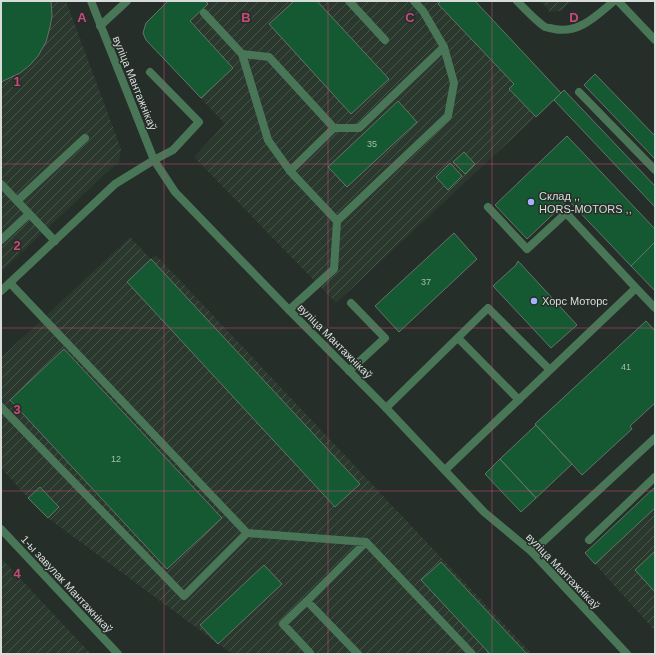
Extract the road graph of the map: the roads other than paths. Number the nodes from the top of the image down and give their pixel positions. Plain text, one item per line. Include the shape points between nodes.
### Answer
1 (91, 1) edge
2 (127, 1) edge
3 (349, 1) edge
4 (414, 1) edge
5 (517, 1) edge
6 (614, 1) edge
7 (618, 1) edge
8 (204, 13) dead end
9 (100, 26) junction
10 (385, 40) dead end
11 (655, 40) edge
12 (444, 48) junction
13 (242, 54) junction
14 (150, 72) dead end
15 (579, 92) dead end
16 (334, 128) junction
17 (85, 138) dead end
18 (154, 160) junction
19 (655, 170) edge
20 (290, 171) junction
21 (1, 184) edge
22 (17, 201) junction
23 (488, 207) dead end
24 (29, 214) junction
25 (337, 221) junction
26 (1, 240) edge
27 (55, 241) junction
28 (10, 282) junction
29 (636, 288) junction
30 (1, 291) edge
31 (351, 304) dead end
32 (655, 308) edge
33 (289, 310) junction
34 (458, 338) junction
35 (550, 370) junction
36 (349, 371) junction
37 (519, 400) junction
38 (1, 407) edge
39 (386, 408) junction
40 (655, 438) edge
41 (445, 470) junction
42 (655, 477) edge
43 (1, 529) edge
44 (247, 533) junction
45 (589, 540) dead end
46 (366, 542) junction
47 (532, 552) junction
48 (307, 601) junction
49 (310, 653) dead end
50 (118, 654) edge
51 (358, 654) edge
52 (472, 654) edge
53 (627, 654) edge

1 - 9 street, вуліца Мантажнікаў
2 - 9 street
3 - 10 street
4 - 12 street via 423,11
5 - 6 street via 546,27 559,30 576,29 596,17
7 - 11 street
8 - 13 street
9 - 18 street, вуліца Мантажнікаў
12 - 16 street via 359,128
12 - 25 street via 454,83 448,116
13 - 16 street via 269,57
13 - 20 street via 268,140
14 - 18 street via 199,122 173,150
15 - 19 street
16 - 20 street
17 - 22 street
18 - 27 street via 115,184
18 - 33 street, вуліца Мантажнікаў via 176,192
20 - 25 street
21 - 22 street
22 - 24 street
23 - 29 street via 527,249 566,213
24 - 26 street
24 - 27 street
25 - 33 street via 334,269
27 - 28 street
28 - 30 street
28 - 44 street
29 - 32 street
29 - 35 street
31 - 36 street via 384,338
33 - 36 street, вуліца Мантажнікаў
34 - 35 street via 488,308
34 - 37 street
34 - 39 street
35 - 37 street
36 - 39 street, вуліца Мантажнікаў
37 - 41 street
38 - 44 street via 184,596
39 - 41 street, вуліца Мантажнікаў
40 - 47 street
41 - 47 street, вуліца Мантажнікаў via 484,512
42 - 45 street
43 - 50 street, 1-ы завулак Мантажнікаў
44 - 46 street
46 - 48 street
46 - 52 street
47 - 53 street, вуліца Мантажнікаў
48 - 49 street via 283,624
48 - 51 street

